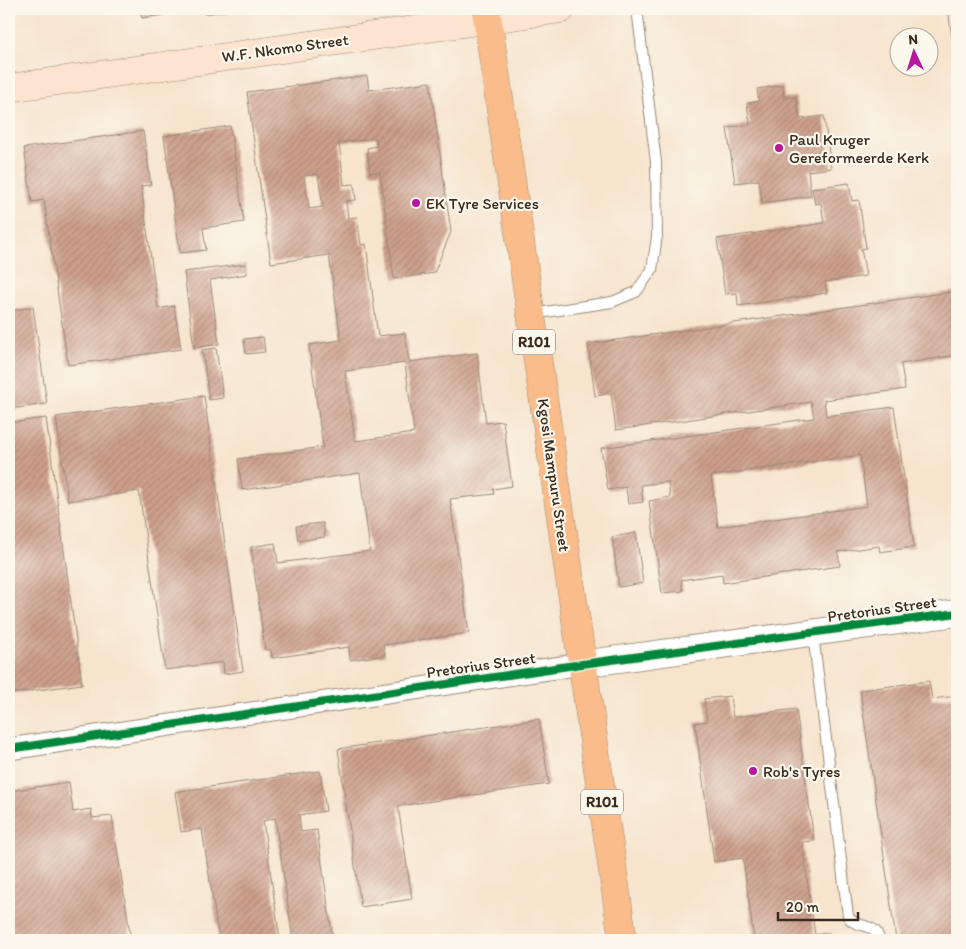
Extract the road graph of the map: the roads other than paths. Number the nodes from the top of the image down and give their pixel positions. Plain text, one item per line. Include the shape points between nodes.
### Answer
1 (561, 9) edge
2 (637, 9) edge
3 (486, 14) edge
4 (9, 88) edge
5 (530, 314) junction
6 (957, 613) edge
7 (812, 632) junction
8 (582, 664) junction
9 (9, 749) edge
10 (623, 940) edge
11 (879, 940) edge

1 - 3 main road, W.F. Nkomo Street
2 - 5 lane via 656,162 657,236 652,270 636,292 612,302
3 - 4 main road, W.F. Nkomo Street
3 - 5 main road, Kgosi Mampuru Street / R101
5 - 8 main road, Kgosi Mampuru Street / R101
6 - 7 street, Pretorius Street
7 - 8 street, Pretorius Street
7 - 11 lane via 848,916 851,921 874,929
8 - 9 street, Pretorius Street
8 - 10 main road, Kgosi Mampuru Street / R101

